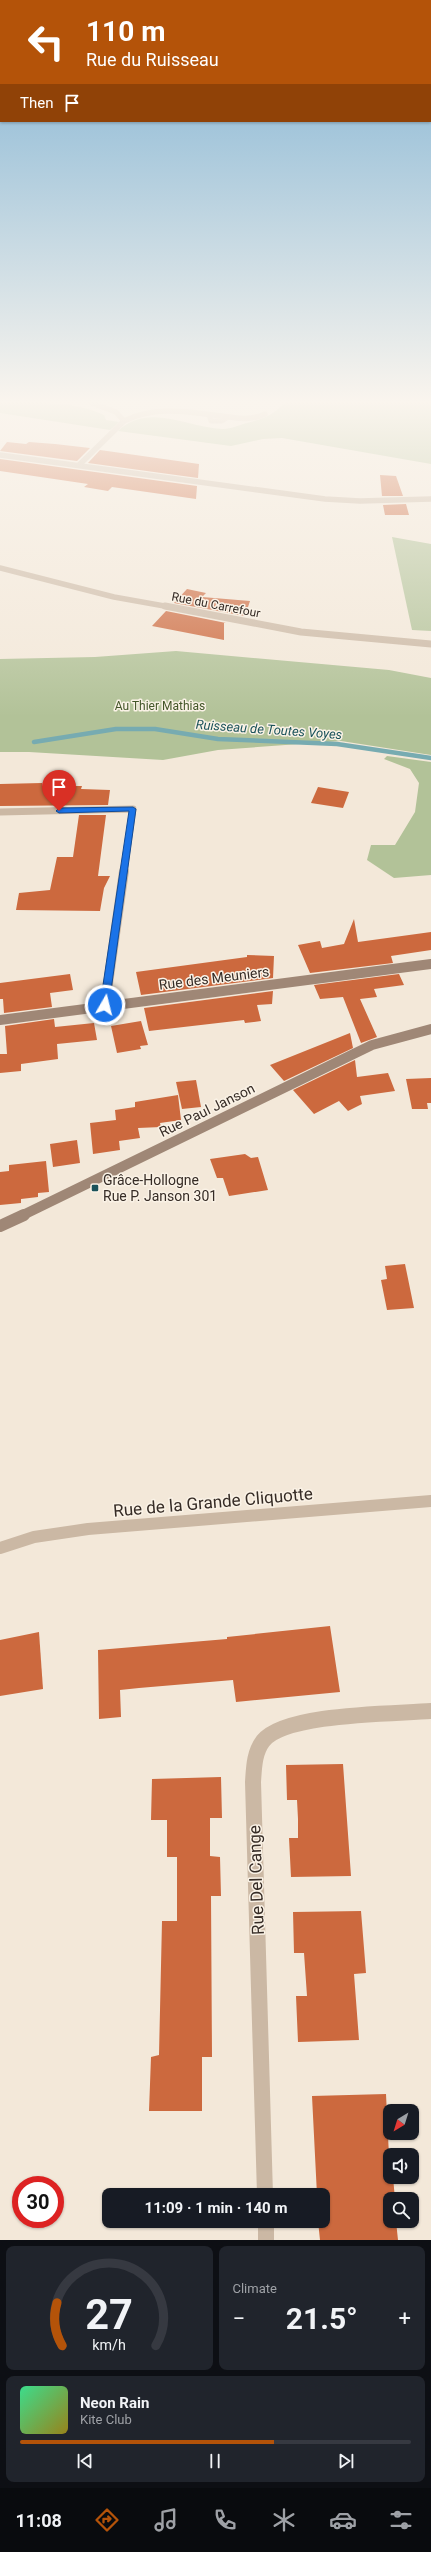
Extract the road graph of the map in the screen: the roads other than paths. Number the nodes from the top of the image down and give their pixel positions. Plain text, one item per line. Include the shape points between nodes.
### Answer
1 (0, 568) edge
2 (431, 644) edge
3 (0, 812) edge
4 (431, 964) edge
5 (105, 1005) junction
6 (0, 1020) edge
7 (431, 1029) edge
8 (0, 1226) edge
9 (431, 1500) edge
10 (0, 1548) edge
11 (431, 1711) edge
12 (265, 2188) edge
13 (266, 2228) edge
14 (266, 2240) edge

1 - 2 street, Rue du Carrefour via 114,597 302,632
3 - 5 street via 133,809
4 - 5 street, Rue des Meuniers
5 - 6 street, Rue des Meuniers
7 - 8 street, Rue Paul Janson via 372,1045
9 - 10 street, Rue de la Grande Cliquotte via 88,1529 34,1537
11 - 12 street, Rue Del Cange via 304,1721 286,1726 269,1735 256,1749 253,1782
13 - 14 street

